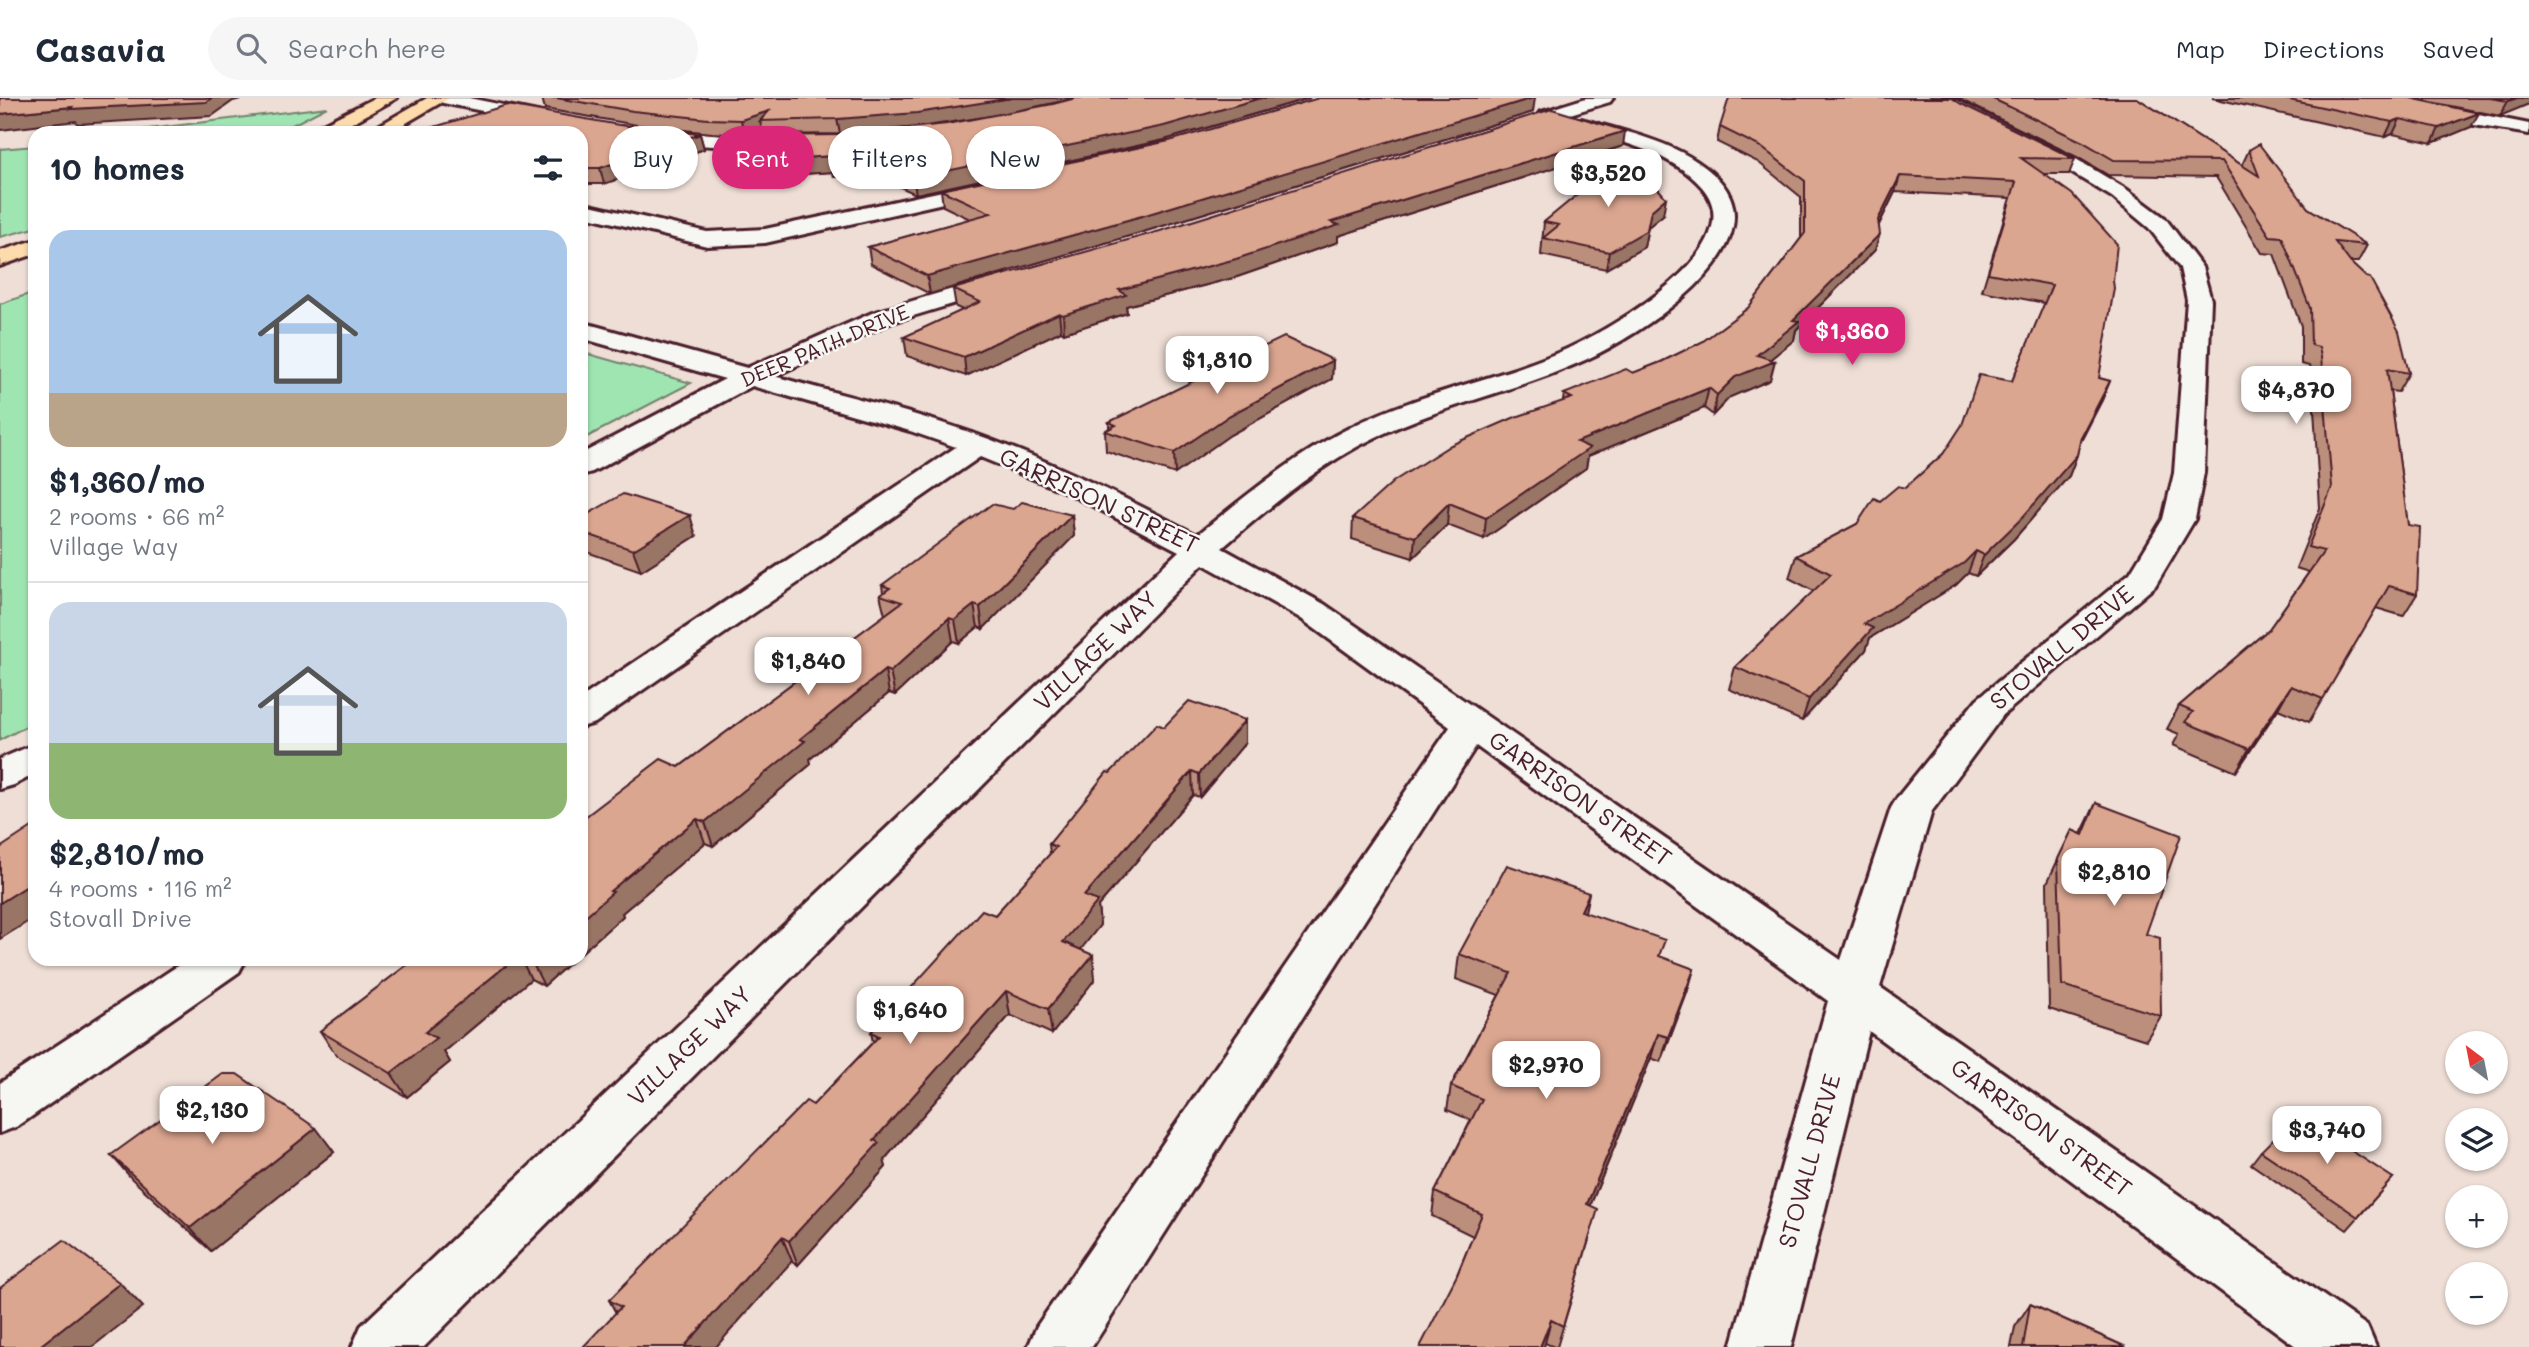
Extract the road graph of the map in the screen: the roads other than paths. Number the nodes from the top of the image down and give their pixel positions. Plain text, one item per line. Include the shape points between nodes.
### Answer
1 (388, 98) edge
2 (442, 98) edge
3 (1604, 98) edge
4 (1940, 98) edge
5 (2375, 98) edge
6 (1549, 115) junction
7 (568, 122) edge
8 (1523, 124) edge
9 (334, 126) edge
10 (388, 126) edge
11 (2529, 128) edge
12 (978, 189) edge
13 (588, 211) edge
14 (28, 249) edge
15 (0, 259) edge
16 (1024, 276) edge
17 (588, 332) edge
18 (747, 378) junction
19 (978, 444) junction
20 (588, 462) edge
21 (1200, 549) junction
22 (588, 710) edge
23 (1472, 723) junction
24 (28, 761) edge
25 (0, 776) edge
26 (213, 966) edge
27 (1854, 994) junction
28 (0, 1111) edge
29 (382, 1347) edge
30 (1058, 1347) edge
31 (1761, 1347) edge
32 (2346, 1347) edge

1 - 9 main road
2 - 7 street
2 - 10 main road
3 - 6 street
4 - 27 street, STOVALL DRIVE via 2119,192 2157,223 2191,267 2199,300 2189,473 2179,519 2143,579 1990,707 1912,808
5 - 11 street
6 - 8 street
6 - 21 street, VILLAGE WAY via 1653,149 1692,169 1714,187 1723,206 1724,231 1705,264 1620,331 1576,354 1429,404 1364,432 1291,474
12 - 13 street via 754,236 708,239
14 - 15 main road
16 - 18 street, DEER PATH DRIVE via 881,318
17 - 18 street, GARRISON STREET
18 - 19 street, GARRISON STREET
18 - 20 street, DEER PATH DRIVE
19 - 21 street, GARRISON STREET via 1079,487
19 - 22 street
21 - 23 street, GARRISON STREET via 1312,611
21 - 29 street, VILLAGE WAY
23 - 27 street, GARRISON STREET
23 - 30 street
24 - 25 street
26 - 28 street
27 - 31 street, STOVALL DRIVE
27 - 32 street, GARRISON STREET

